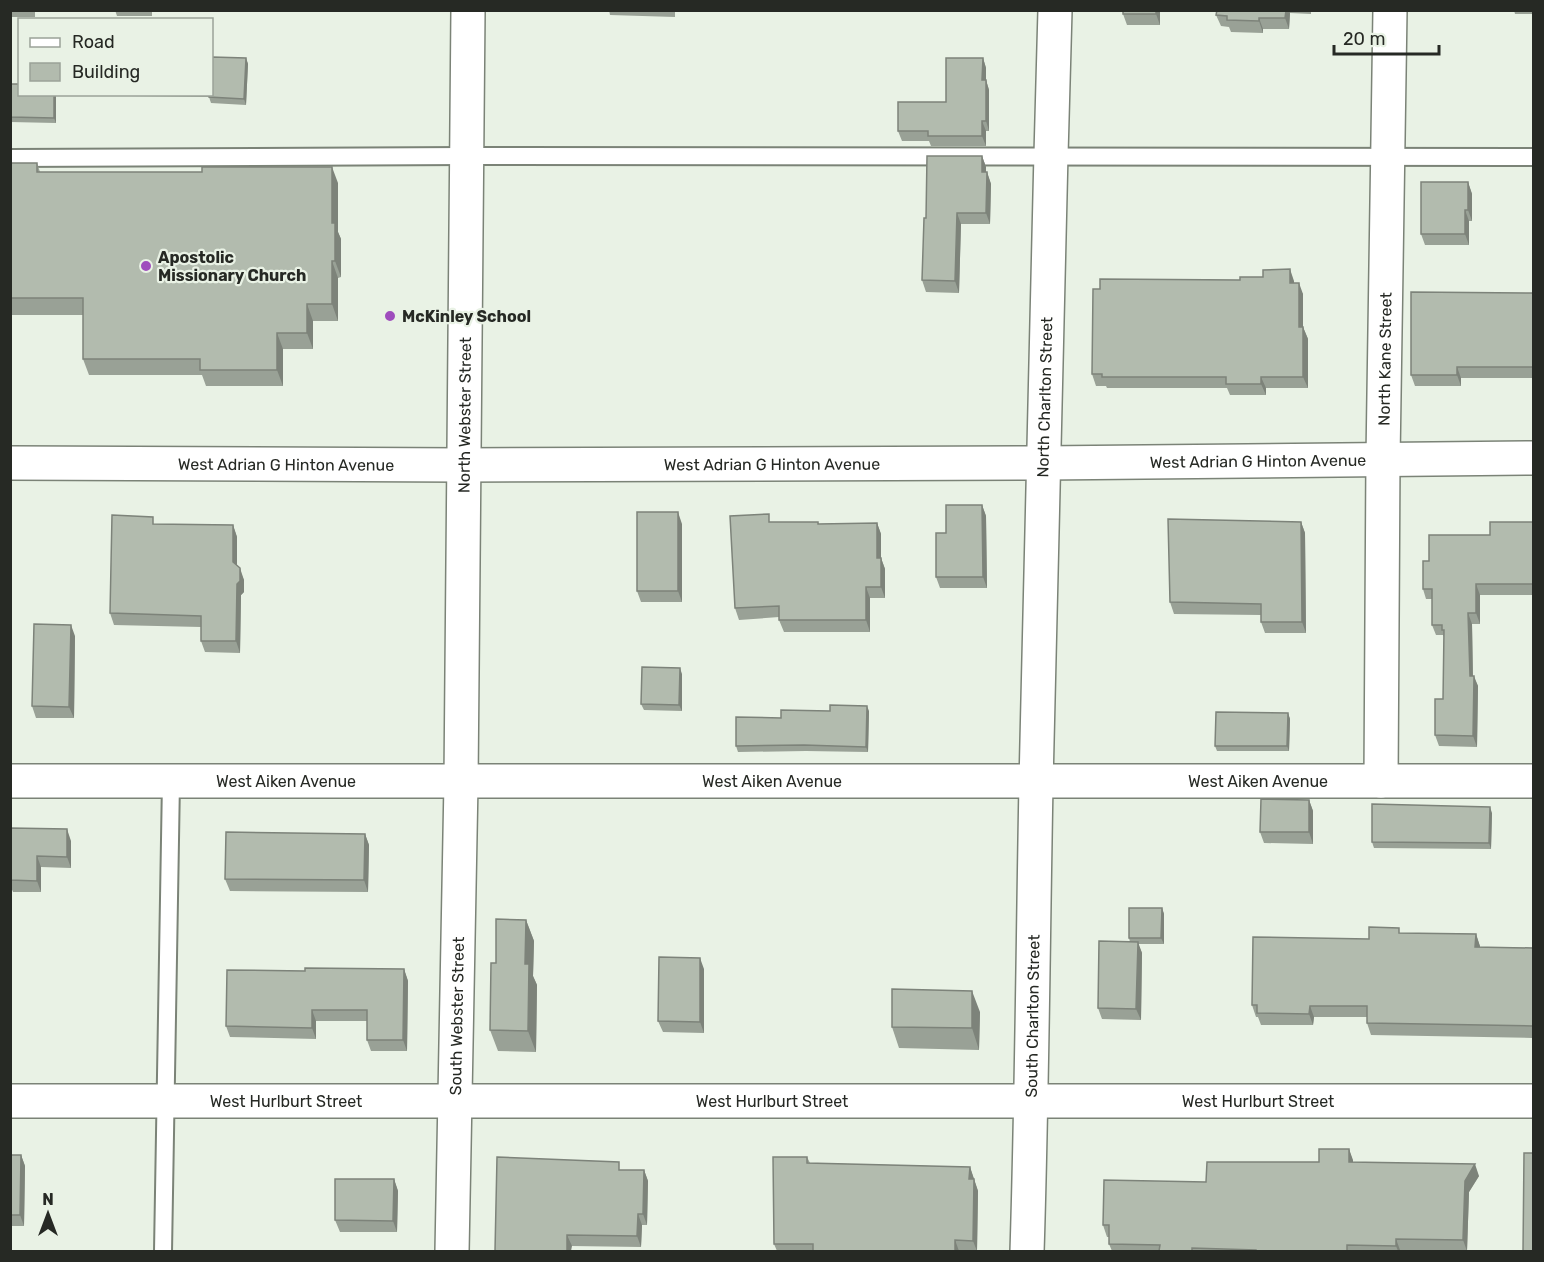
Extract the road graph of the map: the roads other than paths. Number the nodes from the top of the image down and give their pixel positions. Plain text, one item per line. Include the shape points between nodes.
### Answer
1 (468, 10) edge
2 (1055, 10) edge
3 (1390, 10) edge
4 (467, 156) junction
5 (1051, 156) junction
6 (1388, 157) junction
7 (1533, 157) edge
8 (10, 158) edge
9 (1533, 458) edge
10 (1383, 459) junction
11 (10, 463) edge
12 (1043, 463) junction
13 (464, 465) junction
14 (1381, 781) junction
15 (1533, 781) edge
16 (10, 782) edge
17 (171, 782) junction
18 (462, 783) junction
19 (1036, 783) junction
20 (10, 1101) edge
21 (1533, 1101) edge
22 (165, 1102) junction
23 (455, 1102) junction
24 (1032, 1102) junction
25 (163, 1251) edge
26 (452, 1251) edge
27 (1027, 1251) edge

1 - 4 street, North Webster Street
2 - 5 street, North Charlton Street
3 - 6 street, North Kane Street
4 - 5 lane
4 - 8 lane
4 - 13 street, North Webster Street
5 - 6 lane
5 - 12 street, North Charlton Street
6 - 7 lane
6 - 10 street, North Kane Street
9 - 10 street, West Adrian G Hinton Avenue
10 - 12 street, West Adrian G Hinton Avenue
10 - 14 street, North Kane Street
11 - 13 street, West Adrian G Hinton Avenue
12 - 13 street, West Adrian G Hinton Avenue
12 - 19 street, North Charlton Street
13 - 18 street, North Webster Street
14 - 15 street, West Aiken Avenue
14 - 19 street, West Aiken Avenue
16 - 17 street, West Aiken Avenue
17 - 18 street, West Aiken Avenue
17 - 22 lane
18 - 19 street, West Aiken Avenue
18 - 23 street, South Webster Street
19 - 24 street, South Charlton Street
20 - 22 street, West Hurlburt Street
21 - 24 street, West Hurlburt Street
22 - 23 street, West Hurlburt Street
22 - 25 lane
23 - 24 street, West Hurlburt Street
23 - 26 street, South Webster Street
24 - 27 street, South Charlton Street

